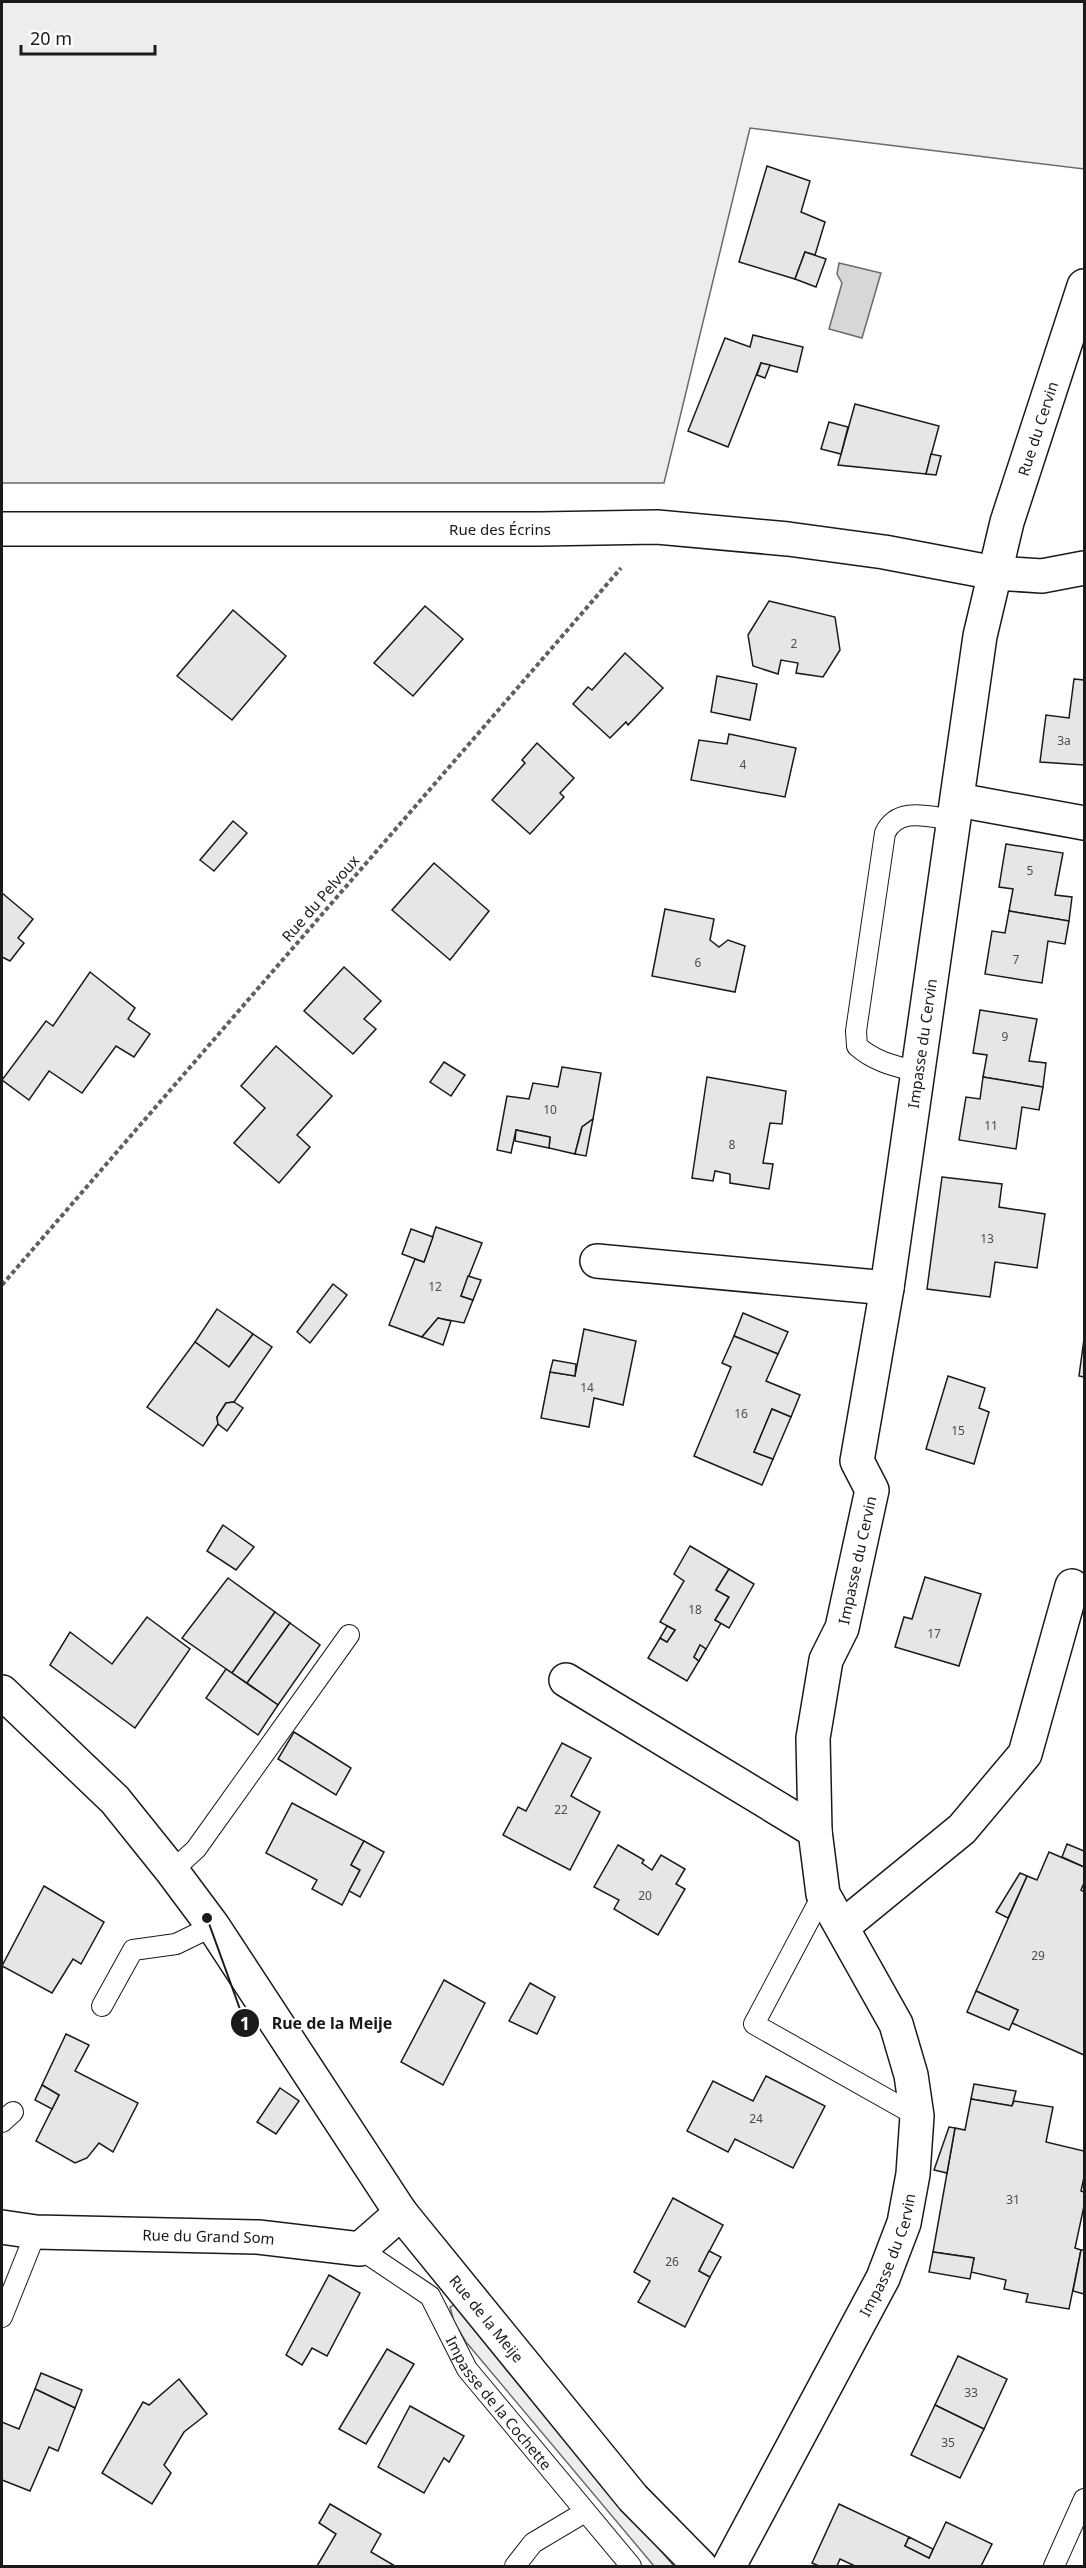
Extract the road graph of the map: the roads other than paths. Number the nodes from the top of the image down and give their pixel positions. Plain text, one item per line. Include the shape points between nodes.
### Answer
1 (1084, 286) edge
2 (2, 529) edge
3 (1084, 568) edge
4 (995, 573) junction
5 (956, 810) junction
6 (1084, 823) edge
7 (918, 1072) junction
8 (597, 1261) dead end
9 (887, 1288) junction
10 (1072, 1586) dead end
11 (349, 1635) dead end
12 (566, 1680) dead end
13 (2, 1692) edge
14 (815, 1831) junction
15 (172, 1870) junction
16 (823, 1894) junction
17 (213, 1926) junction
18 (842, 1927) junction
19 (102, 2006) dead end
20 (917, 2116) junction
21 (401, 2213) junction
22 (2, 2227) edge
23 (36, 2232) junction
24 (360, 2249) junction
25 (2, 2317) edge
26 (1084, 2499) edge
27 (585, 2512) junction
28 (514, 2566) edge
29 (631, 2566) edge
30 (700, 2566) edge
31 (729, 2566) edge
32 (1054, 2566) edge

1 - 4 street, Rue du Cervin via 1007,522
2 - 4 street, Rue des Écrins via 657,527 884,552
3 - 4 street, Rue des Écrins via 1042,576
4 - 5 street, Impasse du Cervin via 980,636
5 - 6 street
5 - 7 street, Impasse du Cervin
5 - 7 lane via 901,817 888,827 858,1020 857,1046 867,1055
7 - 9 street, Impasse du Cervin
8 - 9 street
9 - 14 street, Impasse du Cervin via 857,1461 872,1490 842,1628 826,1660 813,1738
10 - 18 street via 1024,1754 962,1829
11 - 15 lane via 196,1849
12 - 14 street
13 - 15 street, Rue de la Meije via 115,1800
14 - 16 street, Impasse du Cervin
15 - 17 street, Rue de la Meije
16 - 18 street, Impasse du Cervin
16 - 20 lane via 754,2024
17 - 19 lane via 176,1944 133,1950
17 - 21 street, Rue de la Meije
18 - 20 street, Impasse du Cervin via 896,2024 911,2075
20 - 31 street, Impasse du Cervin via 913,2174 904,2223 883,2278
21 - 24 street
21 - 30 street, Rue de la Meije via 633,2498
22 - 23 street, Rue du Grand Som
23 - 24 street, Rue du Grand Som via 258,2238
23 - 25 lane
24 - 27 lane, Impasse de la Cochette via 430,2296 467,2370
26 - 32 lane
27 - 28 lane via 533,2543
27 - 29 lane, Impasse de la Cochette

